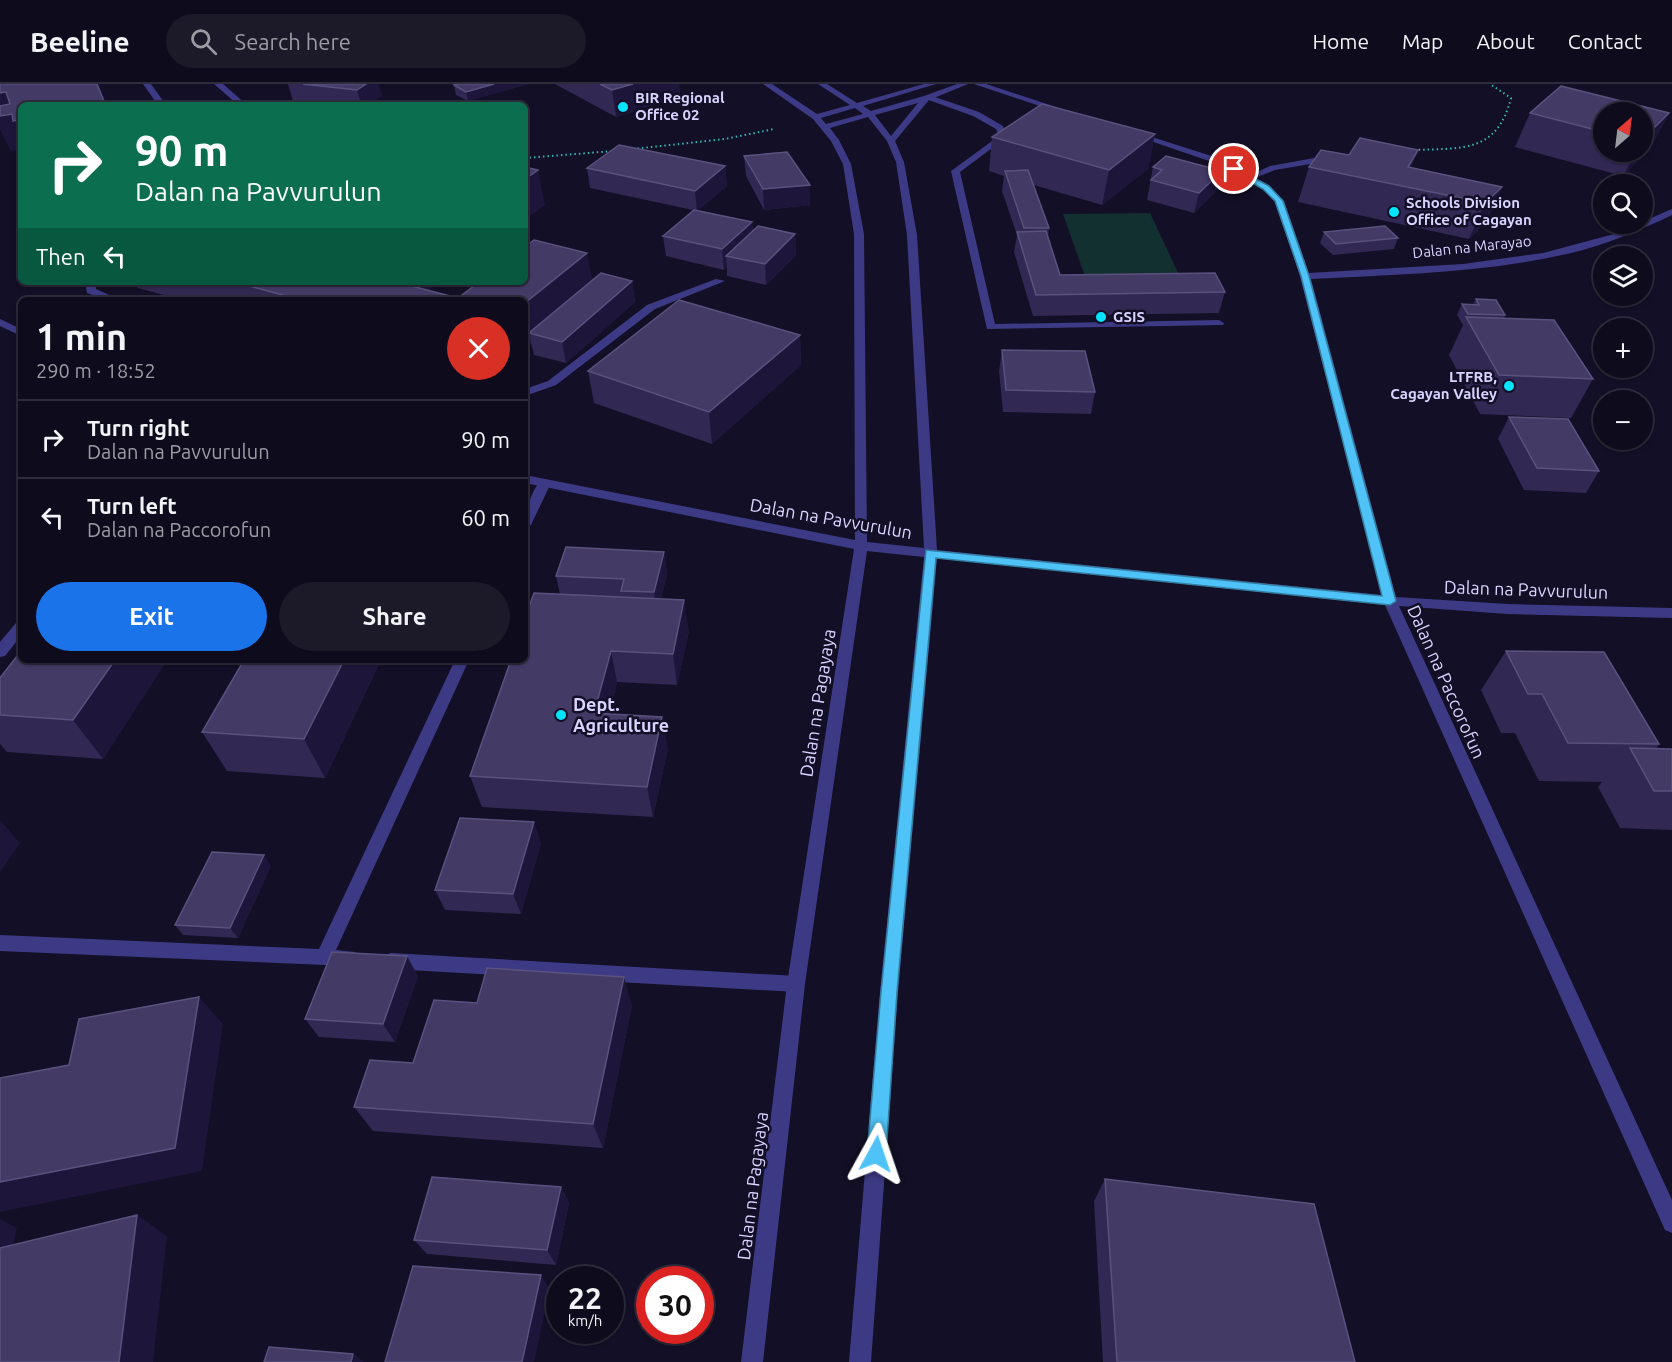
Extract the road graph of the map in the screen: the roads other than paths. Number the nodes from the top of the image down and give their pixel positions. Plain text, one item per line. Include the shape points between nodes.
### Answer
1 (147, 84) edge
2 (218, 84) edge
3 (767, 84) edge
4 (822, 84) edge
5 (932, 84) edge
6 (964, 84) edge
7 (978, 84) edge
8 (838, 93) junction
9 (902, 94) junction
10 (928, 98) junction
11 (160, 102) edge
12 (239, 102) edge
13 (865, 111) junction
14 (1080, 116) edge
15 (821, 122) junction
16 (1125, 130) edge
17 (891, 141) junction
18 (1340, 157) edge
19 (1250, 177) junction
20 (1672, 212) edge
21 (1305, 276) junction
22 (720, 281) dead end
23 (90, 285) edge
24 (107, 297) edge
25 (0, 322) edge
26 (1219, 323) dead end
27 (18, 331) edge
28 (528, 392) edge
29 (528, 480) edge
30 (545, 483) junction
31 (528, 519) edge
32 (861, 546) junction
33 (931, 553) junction
34 (1390, 601) junction
35 (1672, 613) edge
36 (18, 630) edge
37 (0, 652) edge
38 (461, 663) edge
39 (0, 943) edge
40 (324, 957) junction
41 (796, 984) junction
42 (1672, 1223) edge
43 (752, 1362) edge
44 (860, 1362) edge

1 - 11 street
2 - 12 street
3 - 15 street, Dalan na Pagayaya
4 - 8 street
5 - 9 street
6 - 10 street
7 - 14 street
8 - 9 street
8 - 13 street
9 - 13 street
10 - 13 street
10 - 17 street
10 - 26 street via 976,114 1000,128 1003,136 955,171 991,327
13 - 15 street
13 - 15 street
13 - 17 street
15 - 32 street, Dalan na Pagayaya via 847,164 859,234
16 - 19 street, Dalan na Paccorofun via 1218,161
17 - 33 street via 900,162 912,235
18 - 19 street via 1273,168
19 - 21 street, Dalan na Paccorofun via 1279,201
20 - 21 street, Dalan na Marayao via 1617,236 1554,253 1469,265
21 - 34 street, Dalan na Paccorofun
22 - 28 street via 651,307 552,383
23 - 24 street via 91,291
25 - 27 street
29 - 30 street, Dalan na Pavvurulun
30 - 31 street
30 - 32 street, Dalan na Pavvurulun
32 - 33 street, Dalan na Pavvurulun
32 - 41 street, Dalan na Pagayaya
33 - 34 street, Dalan na Pavvurulun
33 - 44 street via 889,992
34 - 35 street, Dalan na Pavvurulun via 1507,609
34 - 42 street, Dalan na Paccorofun
36 - 37 street
38 - 40 street
39 - 40 street
40 - 41 street
41 - 43 street, Dalan na Pagayaya

